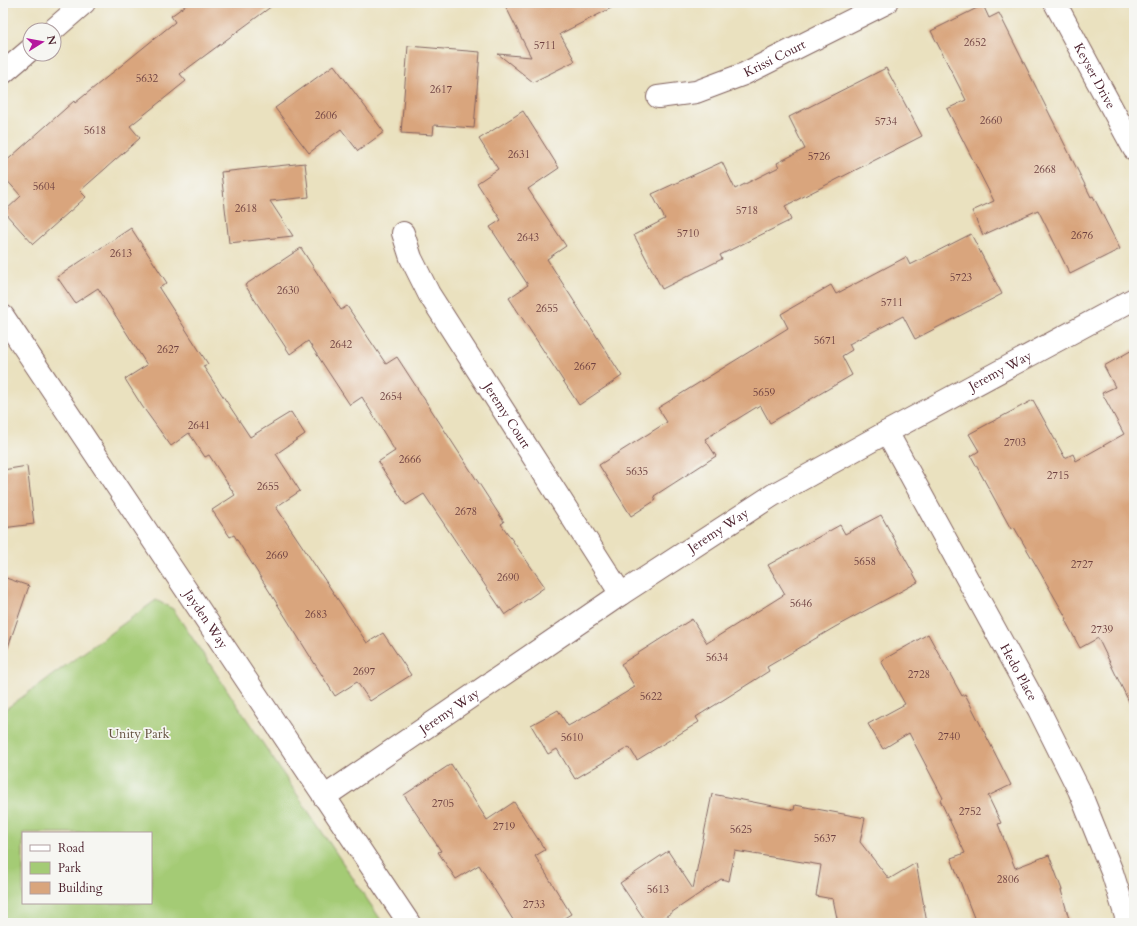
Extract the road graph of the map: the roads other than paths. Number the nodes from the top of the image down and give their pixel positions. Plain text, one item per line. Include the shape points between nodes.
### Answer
1 (84, 3) edge
2 (886, 3) edge
3 (1056, 3) edge
4 (61, 22) edge
5 (22, 57) edge
6 (3, 73) edge
7 (658, 97) dead end
8 (1134, 149) edge
9 (403, 233) dead end
10 (1134, 299) edge
11 (3, 316) edge
12 (887, 432) junction
13 (621, 594) junction
14 (324, 797) junction
15 (409, 923) edge
16 (1128, 923) edge

1 - 4 street
2 - 7 street, Krissi Court via 744,74 696,92
3 - 8 street, Keyser Drive
5 - 6 street
9 - 13 street, Jeremy Court via 411,258 429,294
10 - 12 street, Jeremy Way
11 - 14 street, Jayden Way
12 - 13 street, Jeremy Way via 773,495
12 - 16 street, Hedo Place via 1039,710 1079,790 1112,872
13 - 14 street, Jeremy Way
14 - 15 street, Jayden Way

